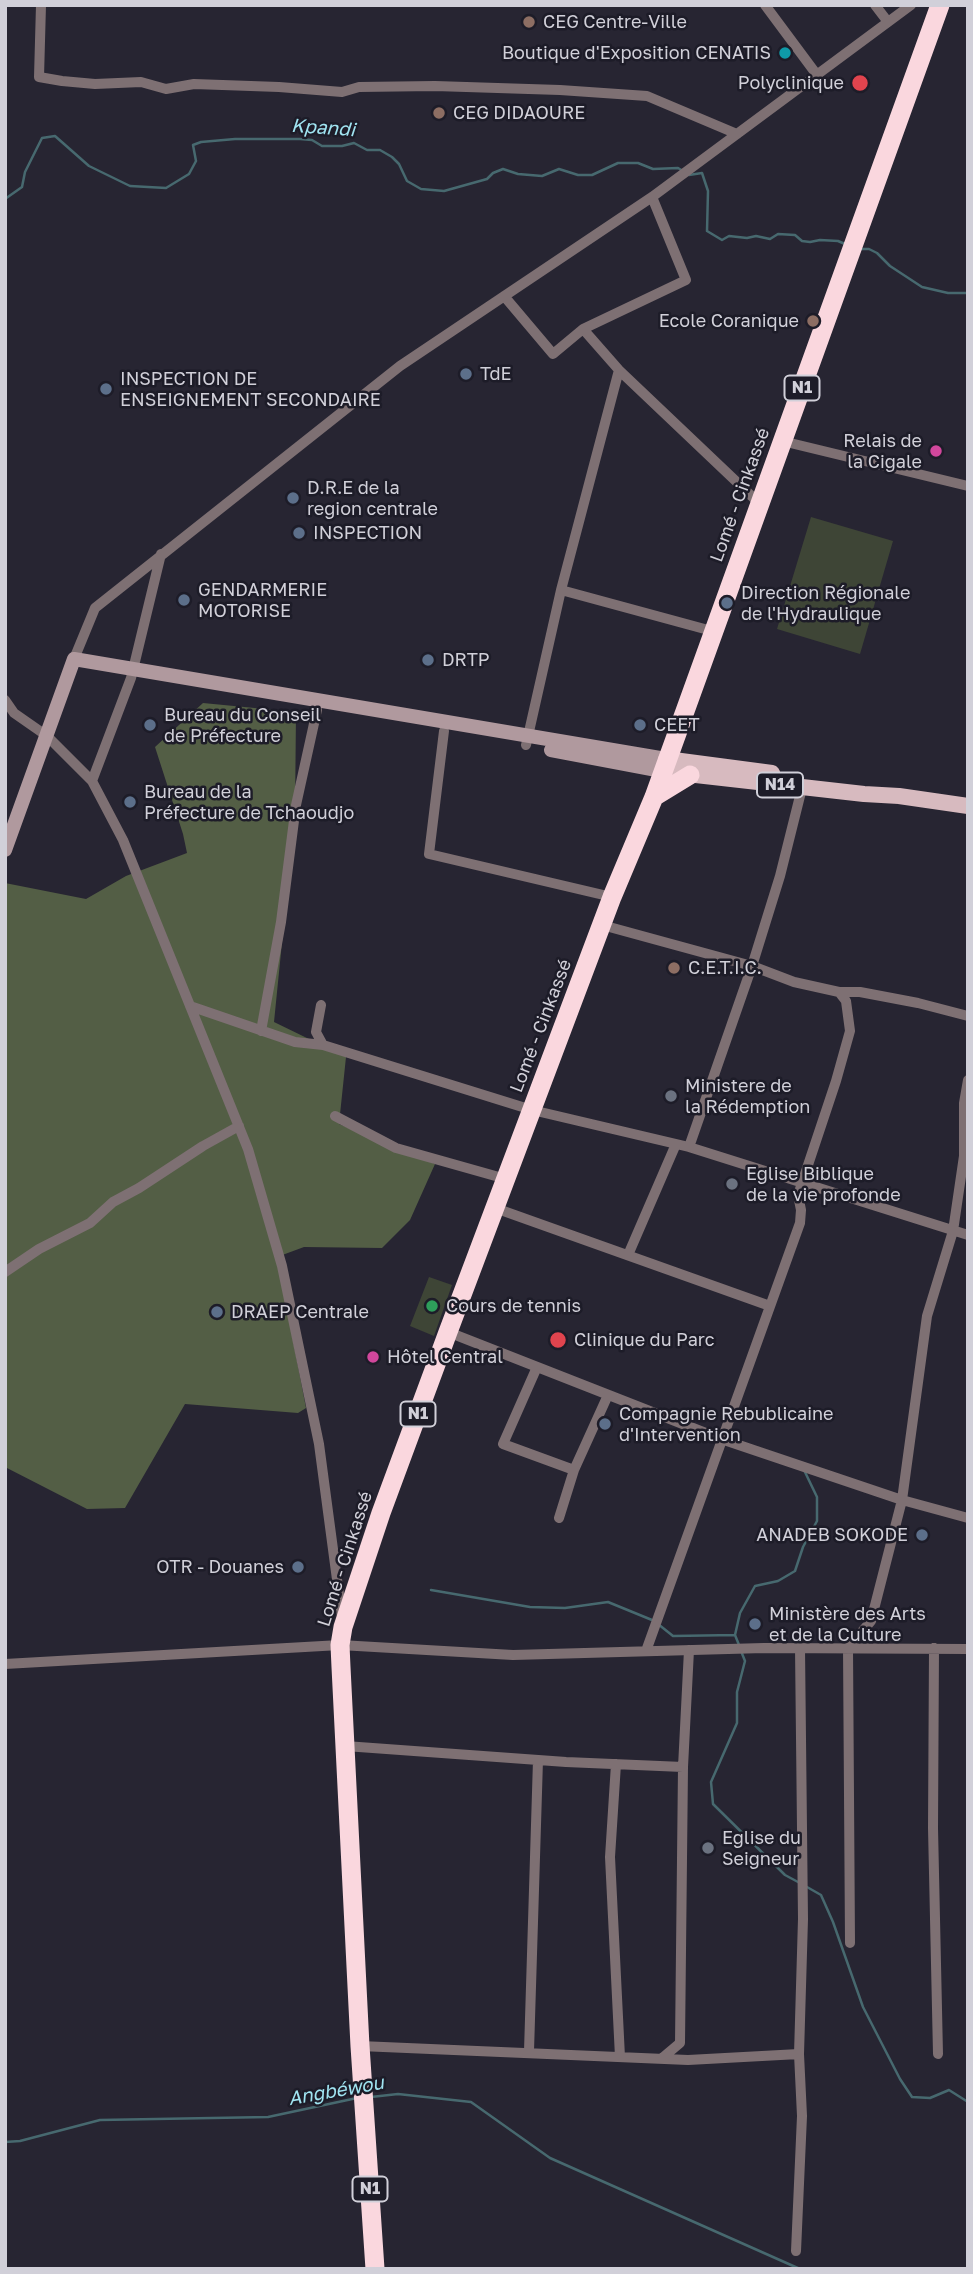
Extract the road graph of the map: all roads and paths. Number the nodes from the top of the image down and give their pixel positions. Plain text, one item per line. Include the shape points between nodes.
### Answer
1 (41, 5) edge
2 (765, 5) edge
3 (875, 5) edge
4 (911, 5) edge
5 (940, 5) edge
6 (888, 22) junction
7 (817, 75) junction
8 (737, 134) junction
9 (652, 197) junction
10 (504, 296) junction
11 (583, 329) junction
12 (619, 370) junction
13 (782, 441) junction
14 (968, 486) edge
15 (759, 503) junction
16 (161, 554) junction
17 (561, 590) junction
18 (712, 631) junction
19 (72, 663) junction
20 (132, 674) junction
21 (5, 700) edge
22 (317, 710) junction
23 (444, 731) junction
24 (47, 736) junction
25 (527, 741) junction
26 (664, 765) junction
27 (690, 775) junction
28 (92, 781) junction
29 (802, 788) junction
30 (898, 796) junction
31 (654, 797) junction
32 (968, 806) edge
33 (5, 850) edge
34 (612, 898) junction
35 (602, 925) junction
36 (752, 966) junction
37 (839, 992) junction
38 (321, 1005) dead end
39 (190, 1006) junction
40 (968, 1016) edge
41 (261, 1031) junction
42 (323, 1045) junction
43 (968, 1080) edge
44 (532, 1110) junction
45 (335, 1116) dead end
46 (239, 1126) junction
47 (676, 1144) junction
48 (689, 1147) junction
49 (506, 1179) junction
50 (802, 1184) junction
51 (495, 1208) junction
52 (953, 1231) junction
53 (968, 1235) edge
54 (628, 1255) junction
55 (5, 1272) edge
56 (770, 1306) junction
57 (448, 1332) junction
58 (537, 1367) junction
59 (608, 1395) junction
60 (721, 1440) junction
61 (574, 1470) junction
62 (902, 1500) junction
63 (559, 1518) dead end
64 (968, 1518) edge
65 (342, 1636) junction
66 (800, 1648) junction
67 (848, 1648) junction
68 (934, 1648) junction
69 (968, 1648) edge
70 (689, 1650) junction
71 (646, 1651) junction
72 (5, 1664) edge
73 (345, 1745) junction
74 (538, 1760) junction
75 (616, 1764) junction
76 (683, 1767) junction
77 (850, 1943) dead end
78 (680, 2043) junction
79 (360, 2046) junction
80 (529, 2051) junction
81 (799, 2053) junction
82 (938, 2054) dead end
83 (620, 2056) junction
84 (661, 2059) junction
85 (688, 2060) junction
86 (796, 2251) dead end
87 (375, 2269) edge

1 - 8 street via 40,77 95,84 141,82 166,89 194,84 342,92 435,86 647,96
2 - 7 street
3 - 6 street
4 - 6 street
5 - 13 highway, Lomé - Cinkassé / N1
6 - 7 street
7 - 8 street
8 - 9 street
9 - 10 street
9 - 11 street via 686,280
10 - 11 street via 553,354
10 - 16 street via 400,366
11 - 12 street
12 - 15 street
12 - 17 street
13 - 14 street
13 - 15 highway, Lomé - Cinkassé / N1
15 - 18 highway, Lomé - Cinkassé / N1
16 - 19 street via 95,608
16 - 20 street
17 - 18 street
17 - 25 street
18 - 26 highway, Lomé - Cinkassé / N1
19 - 20 main road
19 - 24 main road
20 - 22 main road
20 - 25 main road
20 - 28 street
21 - 24 street via 14,713
22 - 23 main road
22 - 41 street via 296,805
23 - 25 main road
23 - 34 street via 429,854
24 - 28 street
24 - 33 main road
25 - 26 main road
26 - 27 main road, N14
26 - 30 main road, N14 via 852,785
26 - 31 highway, Lomé - Cinkassé / N1
27 - 29 main road, N14
27 - 31 highway
28 - 39 street via 123,840
29 - 30 main road, N14
29 - 36 street
30 - 32 main road, N14
31 - 34 highway, Lomé - Cinkassé / N1
34 - 35 highway, Lomé - Cinkassé / N1
35 - 36 street
35 - 44 highway, Lomé - Cinkassé / N1
36 - 37 street
36 - 48 street
37 - 40 street via 860,992
37 - 50 street via 846,1001 850,1031
38 - 42 street via 316,1032
39 - 41 street
39 - 46 street
41 - 42 street
42 - 44 street
43 - 52 street via 964,1156
44 - 47 street
44 - 49 highway, Lomé - Cinkassé / N1
45 - 49 street via 396,1148
46 - 55 street
46 - 65 street via 282,1266 319,1444
47 - 48 street
47 - 54 street
48 - 50 street
49 - 51 highway, Lomé - Cinkassé / N1
50 - 52 street
50 - 56 street via 800,1223
51 - 54 street
51 - 57 highway, Lomé - Cinkassé / N1
52 - 53 street
52 - 62 street via 927,1316
54 - 56 street
56 - 60 street
57 - 58 street
57 - 65 highway, Lomé - Cinkassé / N1 via 381,1513
58 - 59 street
58 - 61 street via 503,1444
59 - 60 street
59 - 61 street
60 - 62 street
60 - 71 street
61 - 63 street
62 - 64 street
62 - 67 street via 871,1620
65 - 71 street via 513,1655
65 - 72 street
65 - 73 highway, Lomé - Cinkassé / N1
66 - 67 street
66 - 70 street
66 - 81 street via 803,1919
67 - 68 street
67 - 77 street
68 - 69 street
68 - 82 street
70 - 71 street
70 - 76 street
73 - 74 street
73 - 79 highway, Lomé - Cinkassé / N1
74 - 75 street
74 - 80 street
75 - 76 street
75 - 83 street via 610,1857
76 - 78 street
78 - 84 street
78 - 85 street
79 - 80 street
79 - 87 highway, Lomé - Cinkassé / N1
80 - 83 street
81 - 85 street
81 - 86 street via 802,2116
83 - 84 street
84 - 85 street

